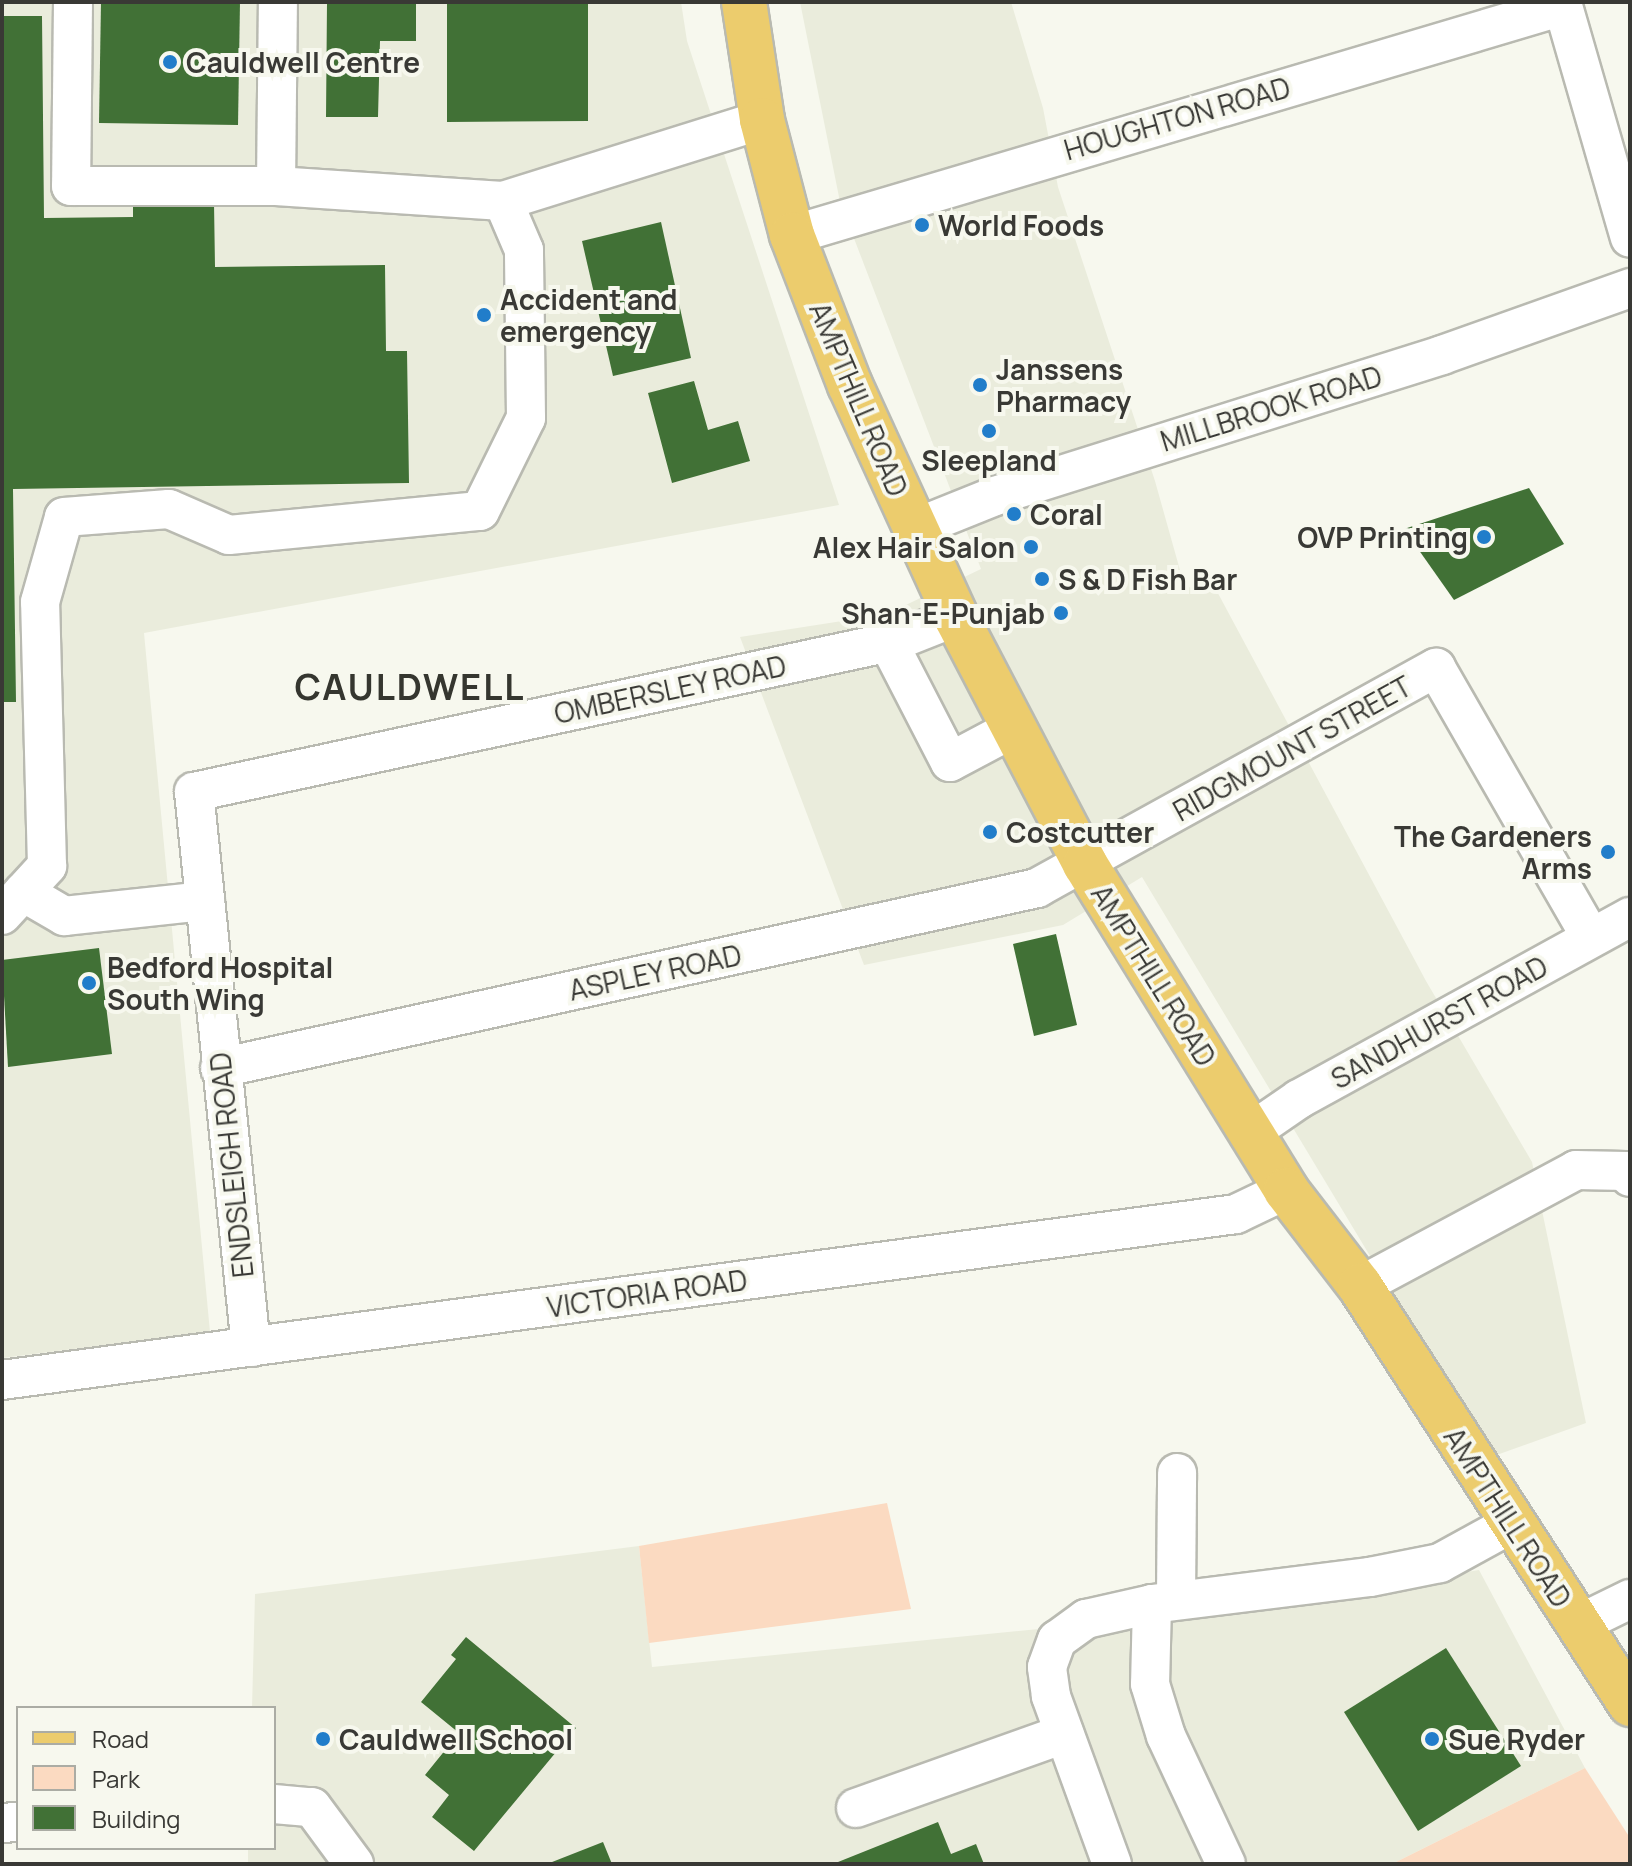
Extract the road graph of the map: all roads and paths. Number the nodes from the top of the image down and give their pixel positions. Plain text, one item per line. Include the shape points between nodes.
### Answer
1 (73, 2) edge
2 (278, 2) edge
3 (744, 2) edge
4 (762, 120) junction
5 (1618, 140) edge
6 (276, 186) junction
7 (503, 201) junction
8 (792, 235) junction
9 (1630, 238) edge
10 (1630, 288) edge
11 (913, 529) junction
12 (956, 617) junction
13 (888, 642) junction
14 (1014, 728) junction
15 (194, 792) joint
16 (1085, 864) junction
17 (205, 901) junction
18 (13, 904) edge
19 (1630, 917) edge
20 (1591, 938) junction
21 (220, 1068) junction
22 (1251, 1132) junction
23 (1630, 1177) edge
24 (1286, 1190) junction
25 (1360, 1286) junction
26 (251, 1347) junction
27 (2, 1380) edge
28 (1177, 1473) dead end
29 (1511, 1524) junction
30 (1630, 1599) edge
31 (1164, 1601) junction
32 (1579, 1624) junction
33 (1630, 1704) edge
34 (1064, 1734) junction
35 (276, 1804) edge
36 (856, 1808) dead end
37 (354, 1864) edge
38 (1112, 1864) edge
39 (1226, 1864) edge

1 - 6 street via 71,186
2 - 6 street
3 - 4 main road, AMPTHILL ROAD
4 - 7 street
4 - 8 main road, AMPTHILL ROAD
5 - 8 street, HOUGHTON ROAD via 1563,6
5 - 9 street
6 - 7 street
7 - 18 street via 524,250 526,418 480,511 229,535 169,509 64,517 40,602 47,866
8 - 11 main road, AMPTHILL ROAD
10 - 11 street, MILLBROOK ROAD via 1442,355 995,496
11 - 12 main road, AMPTHILL ROAD
12 - 13 street, OMBERSLEY ROAD
12 - 14 main road, AMPTHILL ROAD
13 - 14 street via 950,762
13 - 15 street, OMBERSLEY ROAD
14 - 16 main road, AMPTHILL ROAD
15 - 17 street, ENDSLEIGH ROAD
16 - 20 street, RIDGMOUNT STREET via 1436,668
16 - 21 street, ASPLEY ROAD via 1037,888
16 - 22 main road, AMPTHILL ROAD
17 - 18 street via 64,916
17 - 21 street, ENDSLEIGH ROAD
19 - 20 street, SANDHURST ROAD
20 - 22 street, SANDHURST ROAD via 1299,1099
21 - 26 street, ENDSLEIGH ROAD
22 - 24 main road, AMPTHILL ROAD
23 - 25 street via 1626,1171 1576,1170
24 - 25 main road, AMPTHILL ROAD
24 - 26 street, VICTORIA ROAD via 1236,1214
25 - 29 main road, AMPTHILL ROAD
26 - 27 street, VICTORIA ROAD
28 - 31 street
29 - 31 street via 1440,1563 1370,1577
29 - 32 main road, AMPTHILL ROAD
30 - 32 street
31 - 34 street via 1086,1619 1057,1640 1047,1667
31 - 39 street via 1150,1684 1166,1736
32 - 33 main road, AMPTHILL ROAD
34 - 36 street
34 - 38 street
35 - 37 street via 312,1807

